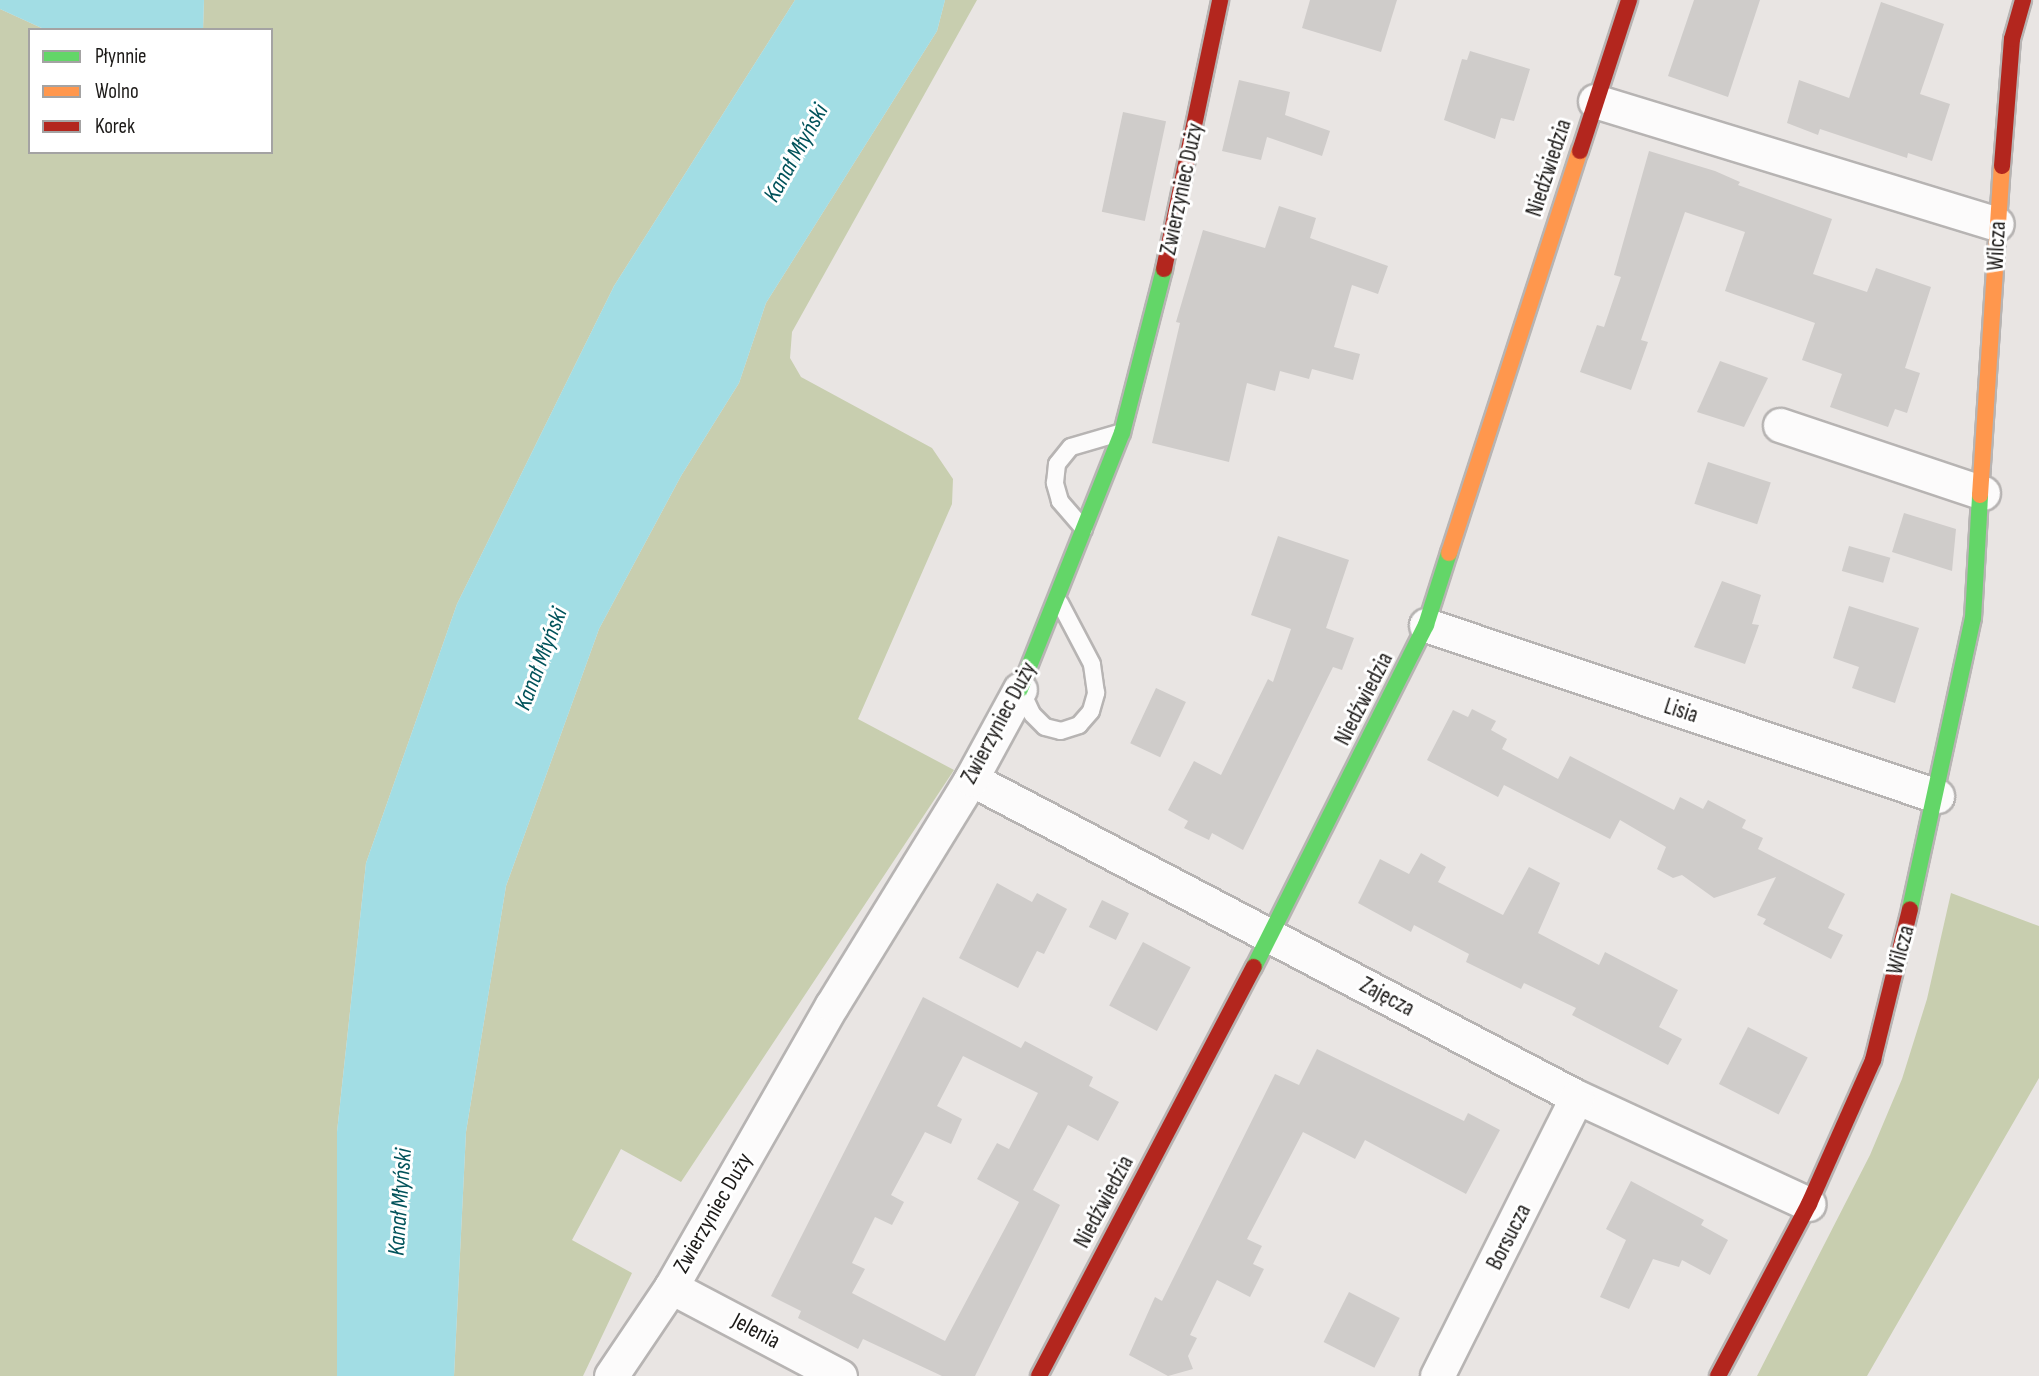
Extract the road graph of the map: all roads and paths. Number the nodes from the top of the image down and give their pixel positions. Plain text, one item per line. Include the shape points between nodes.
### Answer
1 (1220, 0) edge
2 (1629, 0) edge
3 (2022, 0) edge
4 (1595, 101) junction
5 (1997, 224) junction
6 (1780, 425) dead end
7 (1122, 433) junction
8 (1983, 493) junction
9 (1084, 529) junction
10 (1059, 601) junction
11 (1426, 625) junction
12 (1020, 689) junction
13 (971, 779) junction
14 (1937, 796) junction
15 (1270, 934) junction
16 (1577, 1097) junction
17 (1809, 1204) junction
18 (671, 1287) junction
19 (611, 1376) edge
20 (840, 1376) edge
21 (1039, 1376) edge
22 (1437, 1376) edge
23 (1718, 1376) edge

1 - 7 street, Zwierzyniec Duży via 1158,296
2 - 4 street, Niedźwiedzia
3 - 5 street, Wilcza via 2012,39
4 - 5 street
4 - 11 street, Niedźwiedzia
5 - 8 street, Wilcza
6 - 8 street
7 - 9 street, Zwierzyniec Duży
7 - 9 lane via 1071,447 1057,464 1055,484 1060,501
8 - 14 street, Wilcza via 1973,618
9 - 10 street, Zwierzyniec Duży
10 - 12 street, Zwierzyniec Duży
10 - 12 lane via 1091,664 1096,693 1091,711 1079,725 1061,731 1045,727 1032,714
11 - 14 street, Lisia
11 - 15 street, Niedźwiedzia
12 - 13 street, Zwierzyniec Duży
13 - 15 street, Zajęcza
13 - 18 street, Zwierzyniec Duży via 832,1005
14 - 17 street, Wilcza via 1873,1060
15 - 16 street, Zajęcza
15 - 21 street, Niedźwiedzia
16 - 17 street, Zajęcza
16 - 22 street, Borsucza
17 - 23 street, Wilcza
18 - 19 street, Zwierzyniec Duży
18 - 20 street, Jelenia

